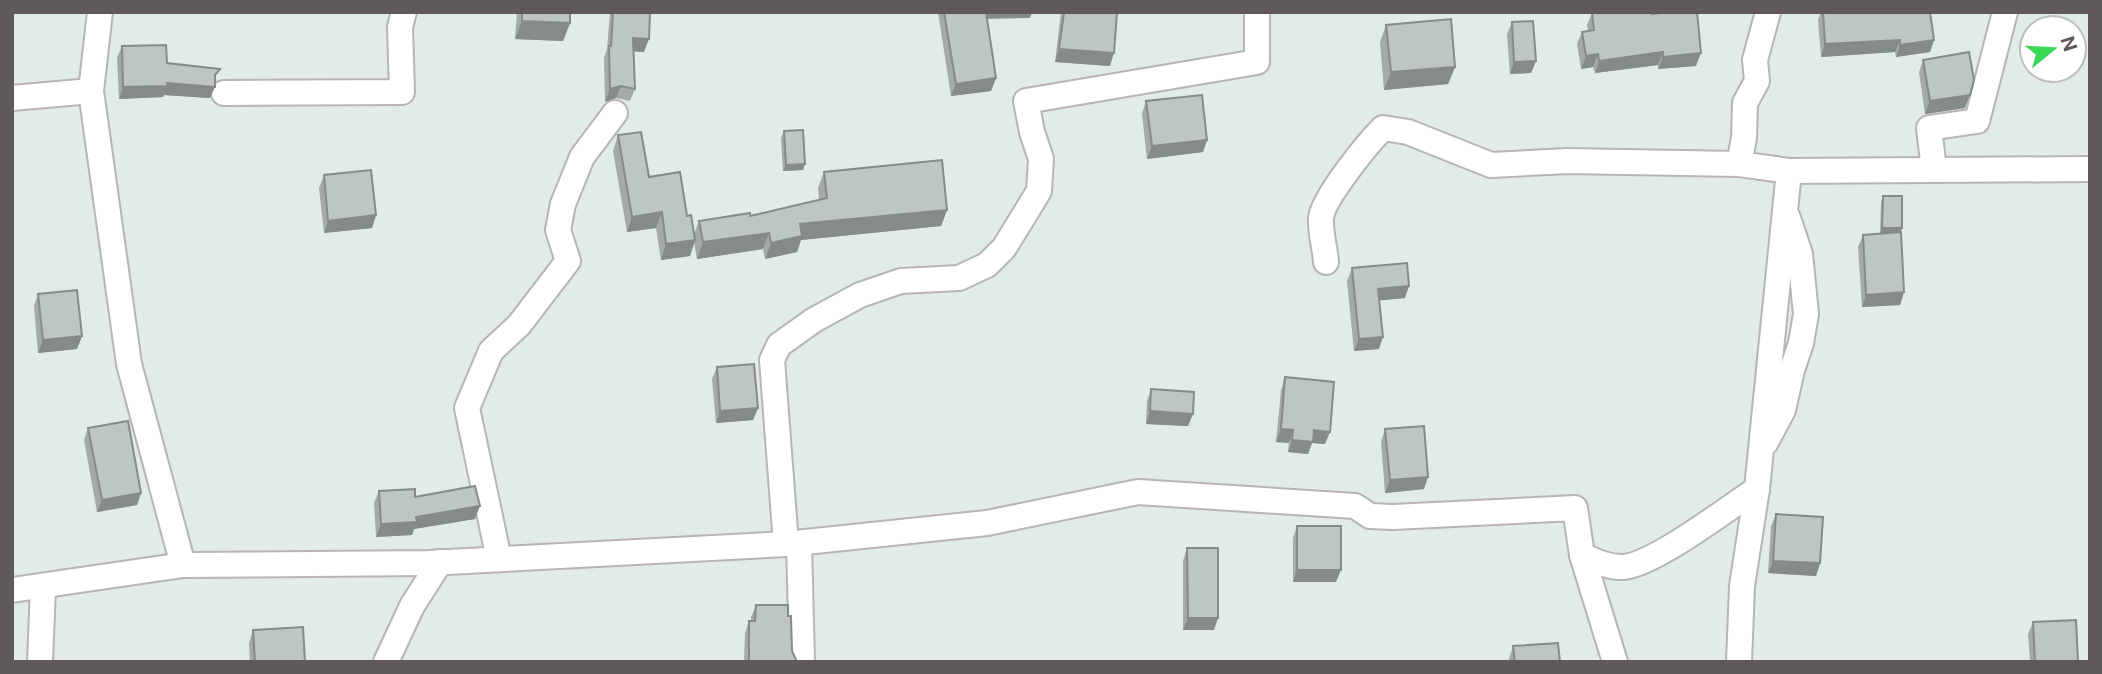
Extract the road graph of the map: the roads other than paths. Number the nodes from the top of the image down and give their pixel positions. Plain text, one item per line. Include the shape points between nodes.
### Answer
1 (100, 12) edge
2 (404, 12) edge
3 (1257, 12) edge
4 (1768, 12) edge
5 (2005, 12) edge
6 (91, 92) junction
7 (224, 93) dead end
8 (12, 98) edge
9 (615, 113) dead end
10 (1738, 164) junction
11 (2090, 169) edge
12 (1934, 170) junction
13 (1789, 172) junction
14 (1326, 262) dead end
15 (1757, 489) junction
16 (793, 543) junction
17 (1582, 555) junction
18 (499, 559) junction
19 (440, 562) junction
20 (183, 565) junction
21 (43, 587) junction
22 (12, 590) edge
23 (40, 662) edge
24 (386, 662) edge
25 (802, 662) edge
26 (1615, 662) edge
27 (1739, 662) edge

1 - 6 street
2 - 7 street via 400,27 402,92
3 - 16 street via 1256,62 1026,101 1041,159 1039,191 1004,248 988,265 960,278 901,281 860,295 779,345 772,360
4 - 10 street via 1755,60 1757,81 1745,103
5 - 12 street via 1977,121 1929,128
6 - 8 street
6 - 20 street via 129,363
9 - 18 street via 582,157 563,204 558,230 568,261 519,324 491,351 467,408
10 - 13 street
10 - 14 street via 1492,165 1408,132 1383,128 1366,145 1321,216
11 - 12 street
12 - 13 street
13 - 15 street
15 - 17 street via 1643,561 1623,567
15 - 27 street via 1742,586
16 - 17 street via 987,523 1139,492 1354,506 1370,516 1393,517 1576,508
16 - 18 street
16 - 25 street
17 - 26 street
18 - 19 street
19 - 20 street
19 - 24 street via 412,606
20 - 21 street
21 - 22 street
21 - 23 street

